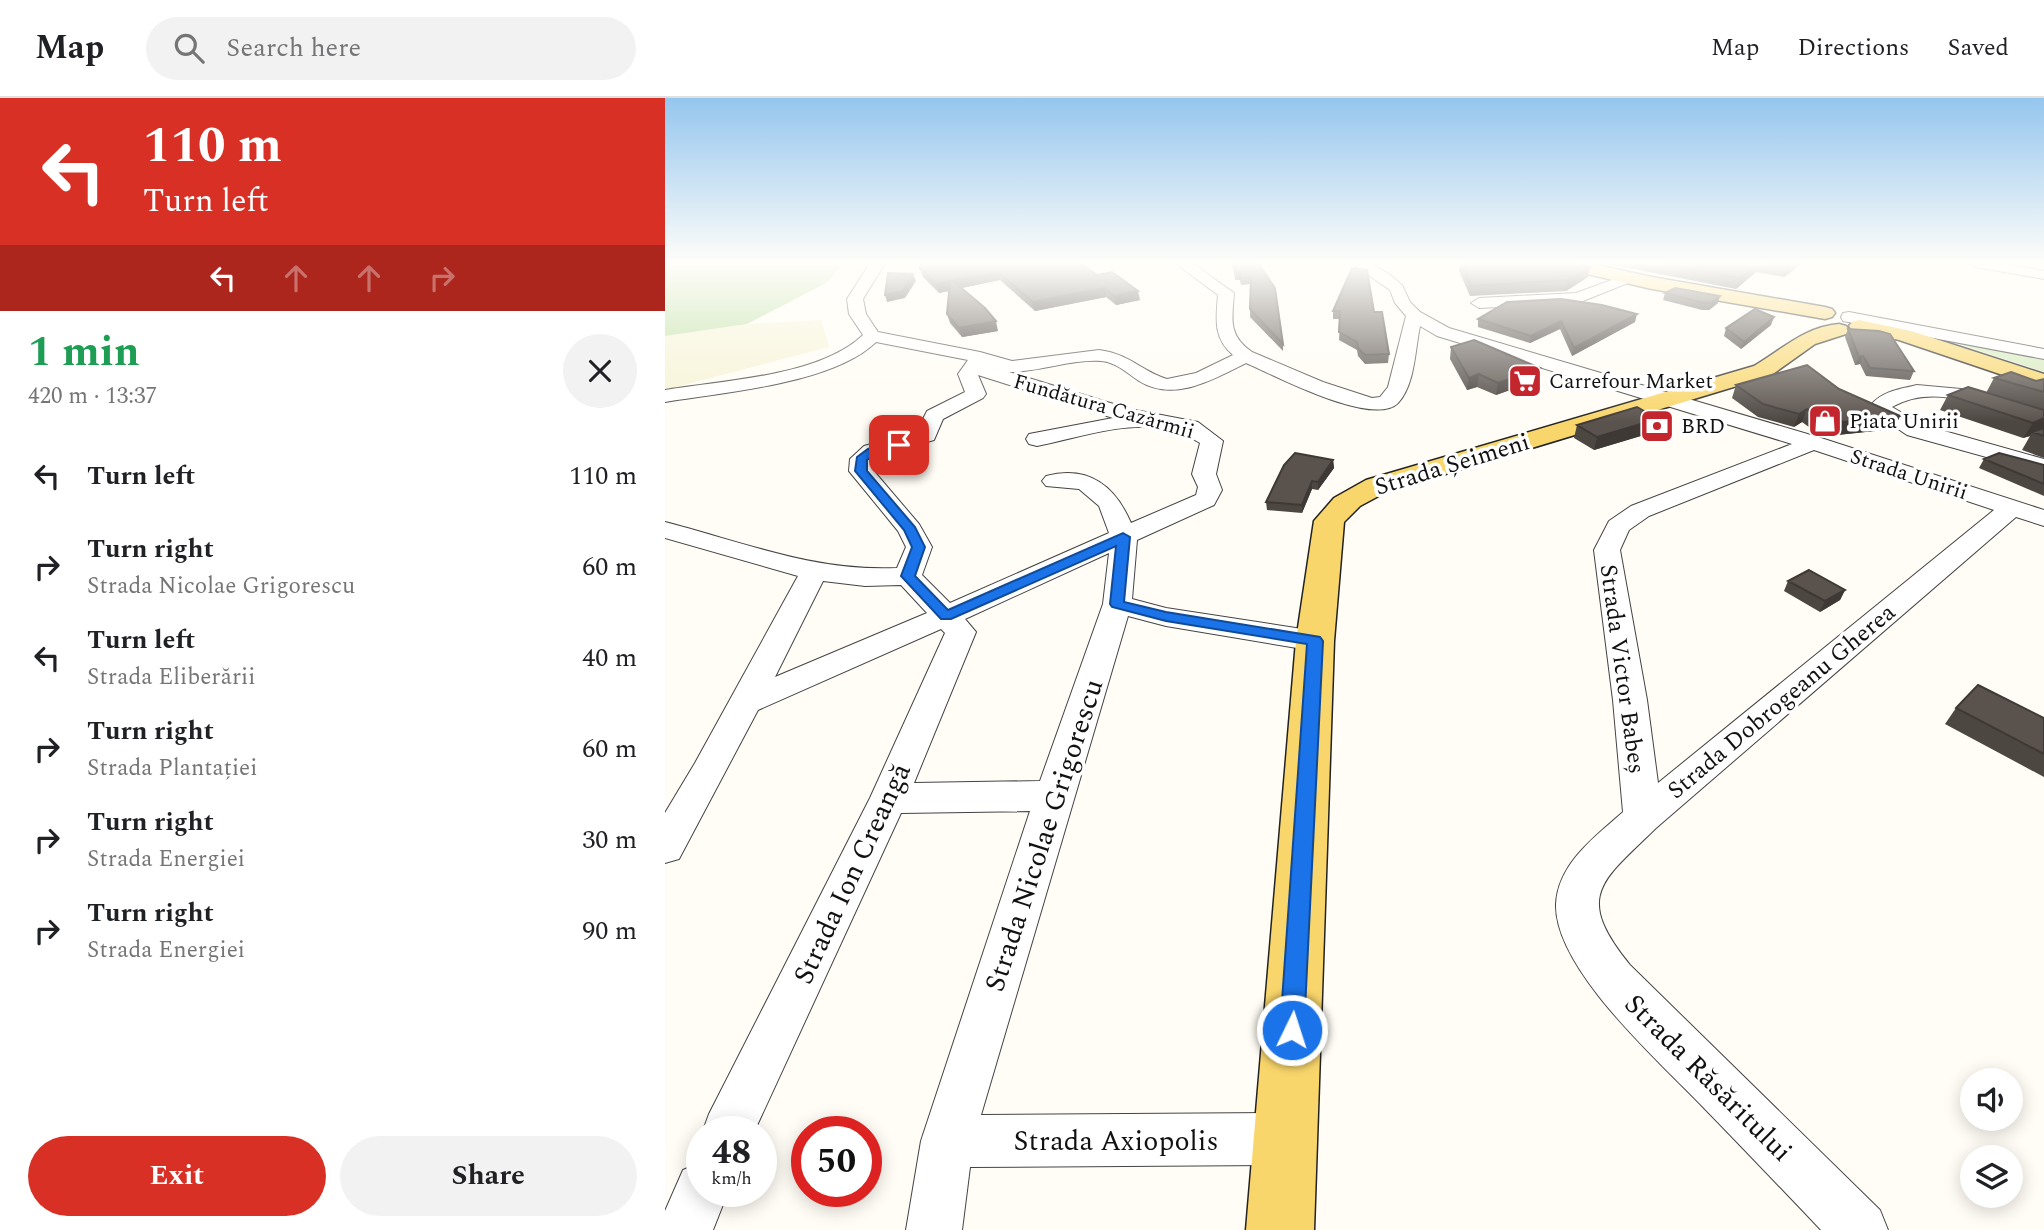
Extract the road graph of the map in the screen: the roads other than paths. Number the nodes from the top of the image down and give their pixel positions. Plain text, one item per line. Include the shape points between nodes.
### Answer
1 (858, 316) edge
2 (1224, 316) edge
3 (1414, 316) joint
4 (1802, 316) edge
5 (1815, 322) junction
6 (1849, 324) junction
7 (1443, 332) junction
8 (872, 335) junction
9 (1409, 337) junction
10 (2003, 347) junction
11 (949, 350) junction
12 (2044, 354) edge
13 (1246, 356) junction
14 (2044, 361) edge
15 (976, 362) junction
16 (818, 369) junction
17 (2044, 382) edge
18 (665, 396) edge
19 (1667, 400) junction
20 (1142, 419) junction
21 (2044, 420) edge
22 (1037, 439) dead end
23 (1813, 443) junction
24 (2044, 466) edge
25 (1054, 481) dead end
26 (2011, 508) junction
27 (2044, 519) edge
28 (665, 530) edge
29 (1123, 537) junction
30 (814, 572) junction
31 (908, 576) junction
32 (1117, 604) junction
33 (946, 616) junction
34 (1315, 641) junction
35 (746, 702) junction
36 (1054, 796) junction
37 (889, 798) junction
38 (1643, 817) junction
39 (665, 847) edge
40 (1578, 912) joint
41 (735, 1116) edge
42 (1285, 1139) junction
43 (947, 1141) junction
44 (695, 1207) edge
45 (685, 1230) edge
46 (934, 1230) edge
47 (1280, 1230) edge
48 (1860, 1230) edge

1 - 8 street
2 - 13 street via 1223,334
3 - 7 street, Strada Unirii
3 - 9 street
4 - 5 main road
5 - 6 main road
5 - 19 main road, Strada Șeimeni via 1784,358 1762,371
6 - 10 street
6 - 17 main road via 1905,335
7 - 9 street
7 - 19 street, Strada Unirii
8 - 11 street
8 - 16 street via 847,358
9 - 13 street via 1398,387 1387,402 1376,404 1349,399
10 - 12 street
10 - 14 street
11 - 15 street
11 - 16 street via 901,353
13 - 15 street via 1197,378 1170,384 1159,383 1112,356 1013,367
15 - 20 street, Fundătura Cazărmii via 1101,409
15 - 31 street via 968,374 977,394 934,415 926,435 861,459 861,471 910,529 919,547
16 - 18 street
19 - 23 street, Strada Unirii
19 - 34 main road, Strada Șeimeni via 1355,496 1329,521
20 - 22 street
20 - 29 street, Fundătura Cazărmii via 1190,427 1212,441 1203,474 1210,494
21 - 24 street via 1936,391 1902,393 1881,405 1883,412 1915,430
23 - 26 street, Strada Unirii
23 - 38 street, Strada Victor Babeș via 1640,511 1618,526 1607,550
25 - 29 street, Strada Nicolae Grigorescu via 1085,482 1110,503
26 - 27 street, Strada Unirii
26 - 38 street, Strada Dobrogeanu Gherea
28 - 30 street
29 - 32 street, Strada Nicolae Grigorescu
29 - 33 street
30 - 31 street via 860,578
30 - 35 street
31 - 33 street
32 - 34 street via 1166,617
32 - 36 street, Strada Nicolae Grigorescu
33 - 35 street
33 - 37 street, Strada Ion Creangă via 961,632
34 - 42 main road, Strada Șeimeni
35 - 39 street
36 - 37 street
36 - 43 street, Strada Nicolae Grigorescu
37 - 41 street, Strada Ion Creangă
38 - 40 street, Strada Dobrogeanu Gherea via 1589,871 1579,892
40 - 48 street, Strada Răsăritului via 1583,936 1626,993
42 - 43 street, Strada Axiopolis
42 - 47 main road, Strada Șeimeni
43 - 46 street, Strada Nicolae Grigorescu
44 - 45 street

